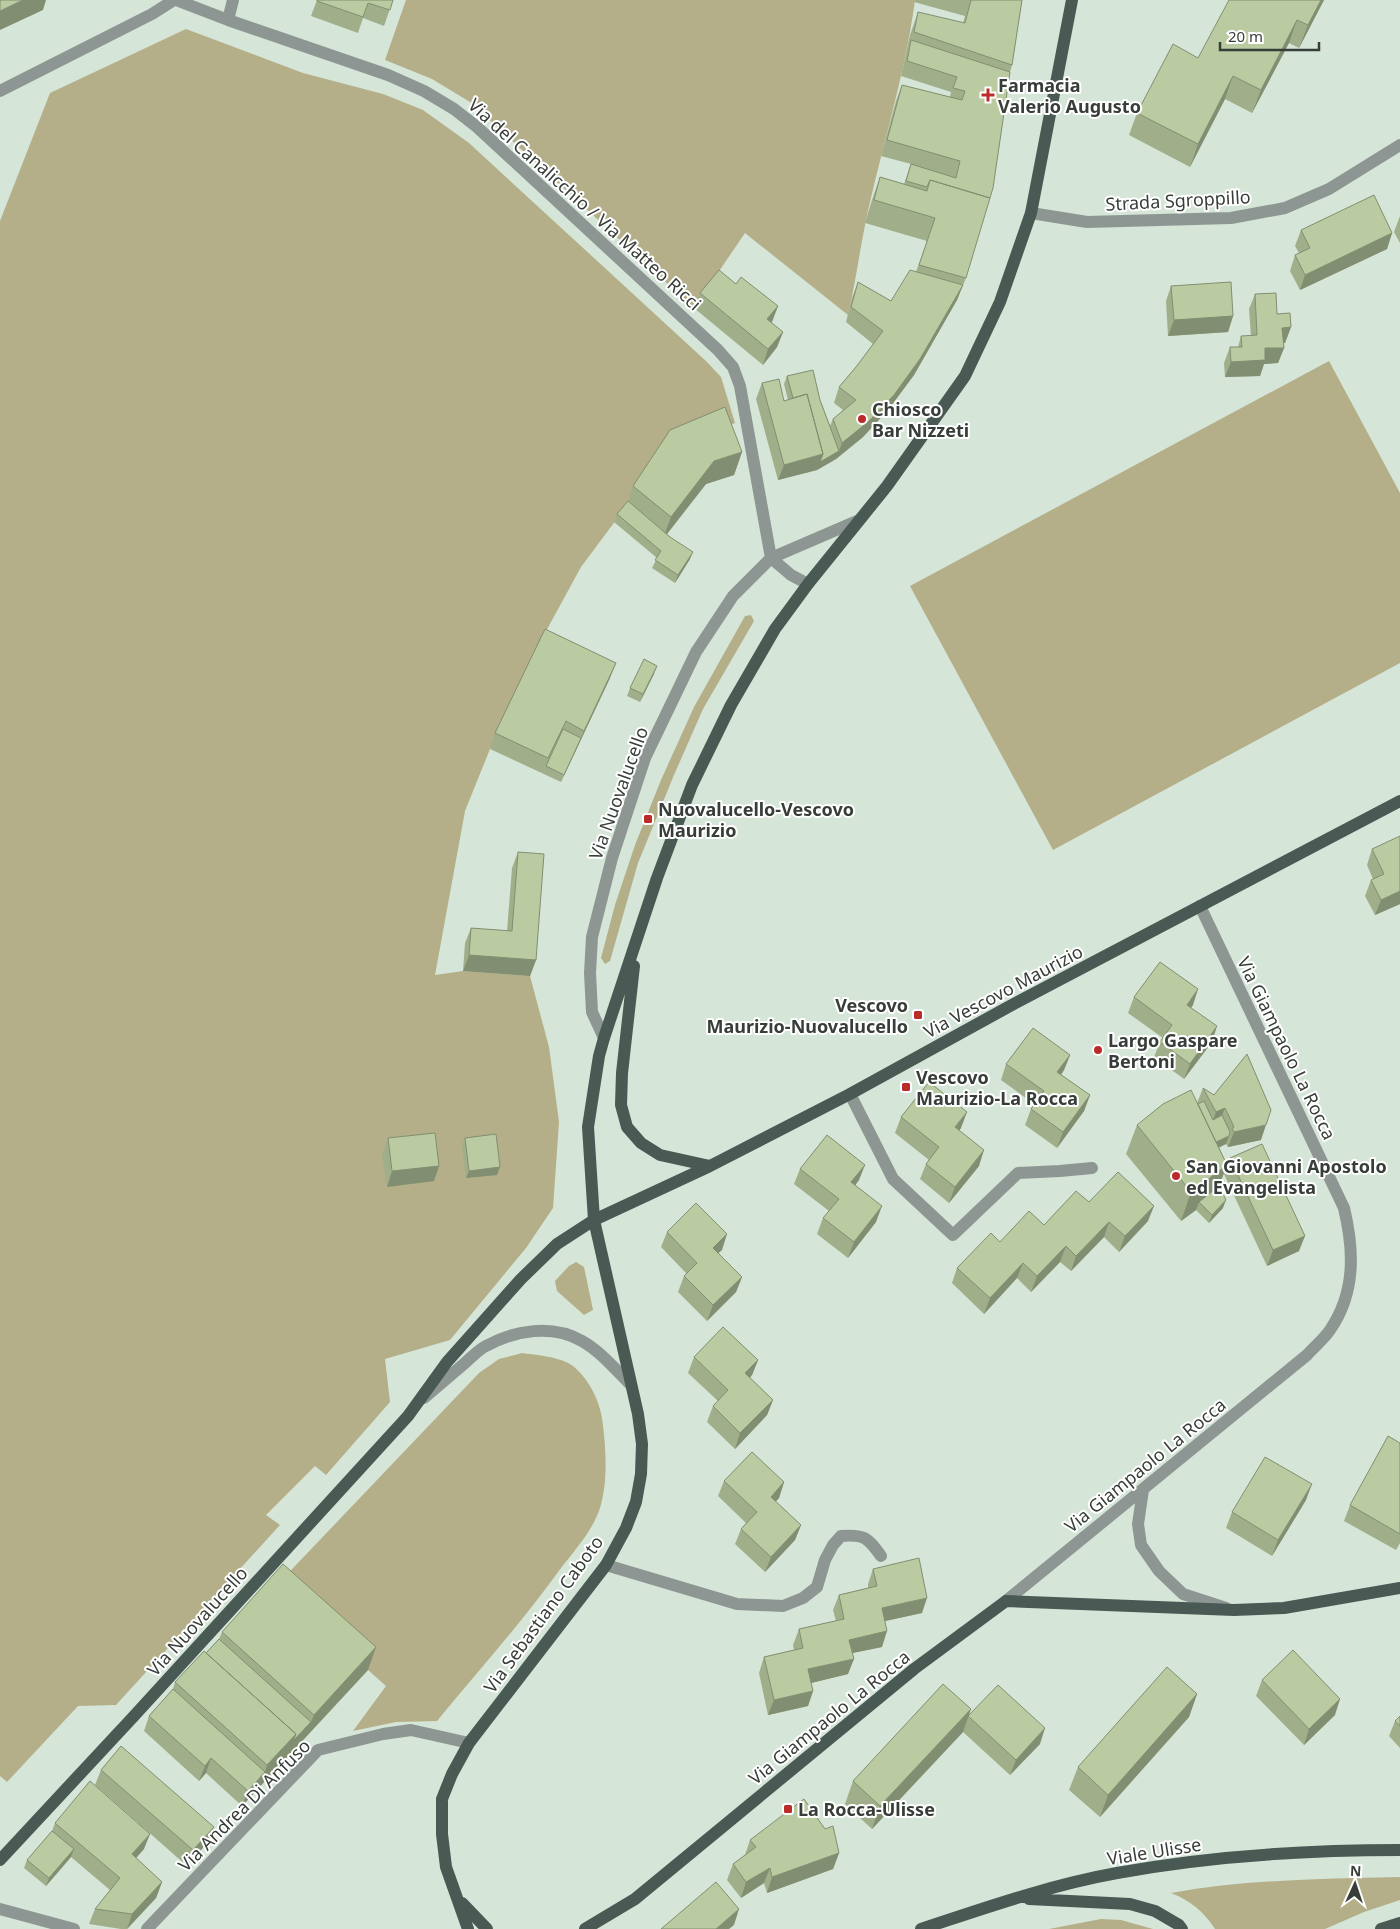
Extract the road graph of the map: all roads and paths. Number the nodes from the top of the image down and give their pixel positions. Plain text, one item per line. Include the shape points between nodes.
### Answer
1 (175, 0) edge
2 (233, 0) edge
3 (1072, 0) edge
4 (228, 20) junction
5 (0, 91) edge
6 (1400, 145) edge
7 (1031, 214) junction
8 (857, 521) junction
9 (770, 558) junction
10 (808, 584) junction
11 (1400, 801) edge
12 (1200, 906) junction
13 (637, 938) junction
14 (604, 1038) junction
15 (850, 1094) junction
16 (710, 1166) junction
17 (1092, 1168) dead end
18 (594, 1220) junction
19 (631, 1385) junction
20 (418, 1403) junction
21 (1142, 1490) junction
22 (881, 1556) dead end
23 (606, 1565) junction
24 (1400, 1588) edge
25 (1006, 1601) junction
26 (1234, 1610) junction
27 (469, 1743) junction
28 (1400, 1850) edge
29 (0, 1860) edge
30 (1014, 1898) junction
31 (458, 1900) junction
32 (0, 1909) edge
33 (618, 1911) junction
34 (1400, 1923) edge
35 (74, 1929) edge
36 (147, 1929) edge
37 (468, 1929) edge
38 (487, 1929) edge
39 (585, 1929) edge
40 (605, 1929) edge
41 (921, 1929) edge
42 (1182, 1929) edge
43 (1381, 1929) edge

1 - 4 street, Via del Canalicchio / Via Matteo Ricci
1 - 5 street
2 - 4 street
3 - 7 main road
4 - 9 street, Via del Canalicchio / Via Matteo Ricci via 388,75 454,109 718,350 733,367 740,386
6 - 7 street, Strada Sgroppillo via 1329,189 1285,208 1240,217 1088,222
7 - 8 main road via 1000,302 965,376 887,486
8 - 9 street
8 - 10 main road
9 - 10 street
9 - 14 street, Via Nuovalucello via 733,596 696,652 646,758 612,858 592,937 592,1012
10 - 13 main road via 775,629 731,705 692,785
11 - 12 main road, Via Vescovo Maurizio
12 - 15 main road, Via Vescovo Maurizio
12 - 21 street, Via Giampaolo La Rocca via 1344,1208 1350,1239 1351,1273 1346,1301 1330,1330 1307,1356
13 - 14 main road, Via Sebastiano Caboto
13 - 16 main road via 622,1073 621,1105 628,1127 641,1143 660,1155
14 - 18 main road, Via Sebastiano Caboto via 588,1127
15 - 16 main road, Via Vescovo Maurizio
15 - 17 street via 893,1179 953,1235 1018,1173
16 - 18 main road, Via Vescovo Maurizio
18 - 19 main road, Via Sebastiano Caboto
18 - 20 main road, Via Nuovalucello via 557,1244 521,1279 447,1362
19 - 20 street via 583,1342 549,1330 531,1331 484,1346
19 - 23 main road, Via Sebastiano Caboto via 642,1444 641,1474 636,1502
20 - 29 main road, Via Nuovalucello
21 - 25 street, Via Giampaolo La Rocca
21 - 26 street via 1138,1524 1142,1545 1159,1571 1183,1594
22 - 23 street via 869,1540 854,1535 841,1536 832,1545 817,1587 803,1598 783,1606 737,1604
23 - 27 main road, Via Sebastiano Caboto
24 - 26 main road via 1284,1608
25 - 26 main road
25 - 33 main road, Via Giampaolo La Rocca via 914,1669
27 - 31 main road, Via Sebastiano Caboto via 442,1799 446,1867
27 - 36 street, Via Andrea Di Anfuso via 411,1730 318,1750
28 - 30 main road, Viale Ulisse via 1303,1852 1209,1860 1116,1873
30 - 41 main road, Viale Ulisse
30 - 42 main road via 1130,1904 1155,1910
31 - 37 main road, Via Sebastiano Caboto
31 - 38 main road
32 - 35 street
33 - 39 main road
33 - 40 main road
34 - 43 main road

